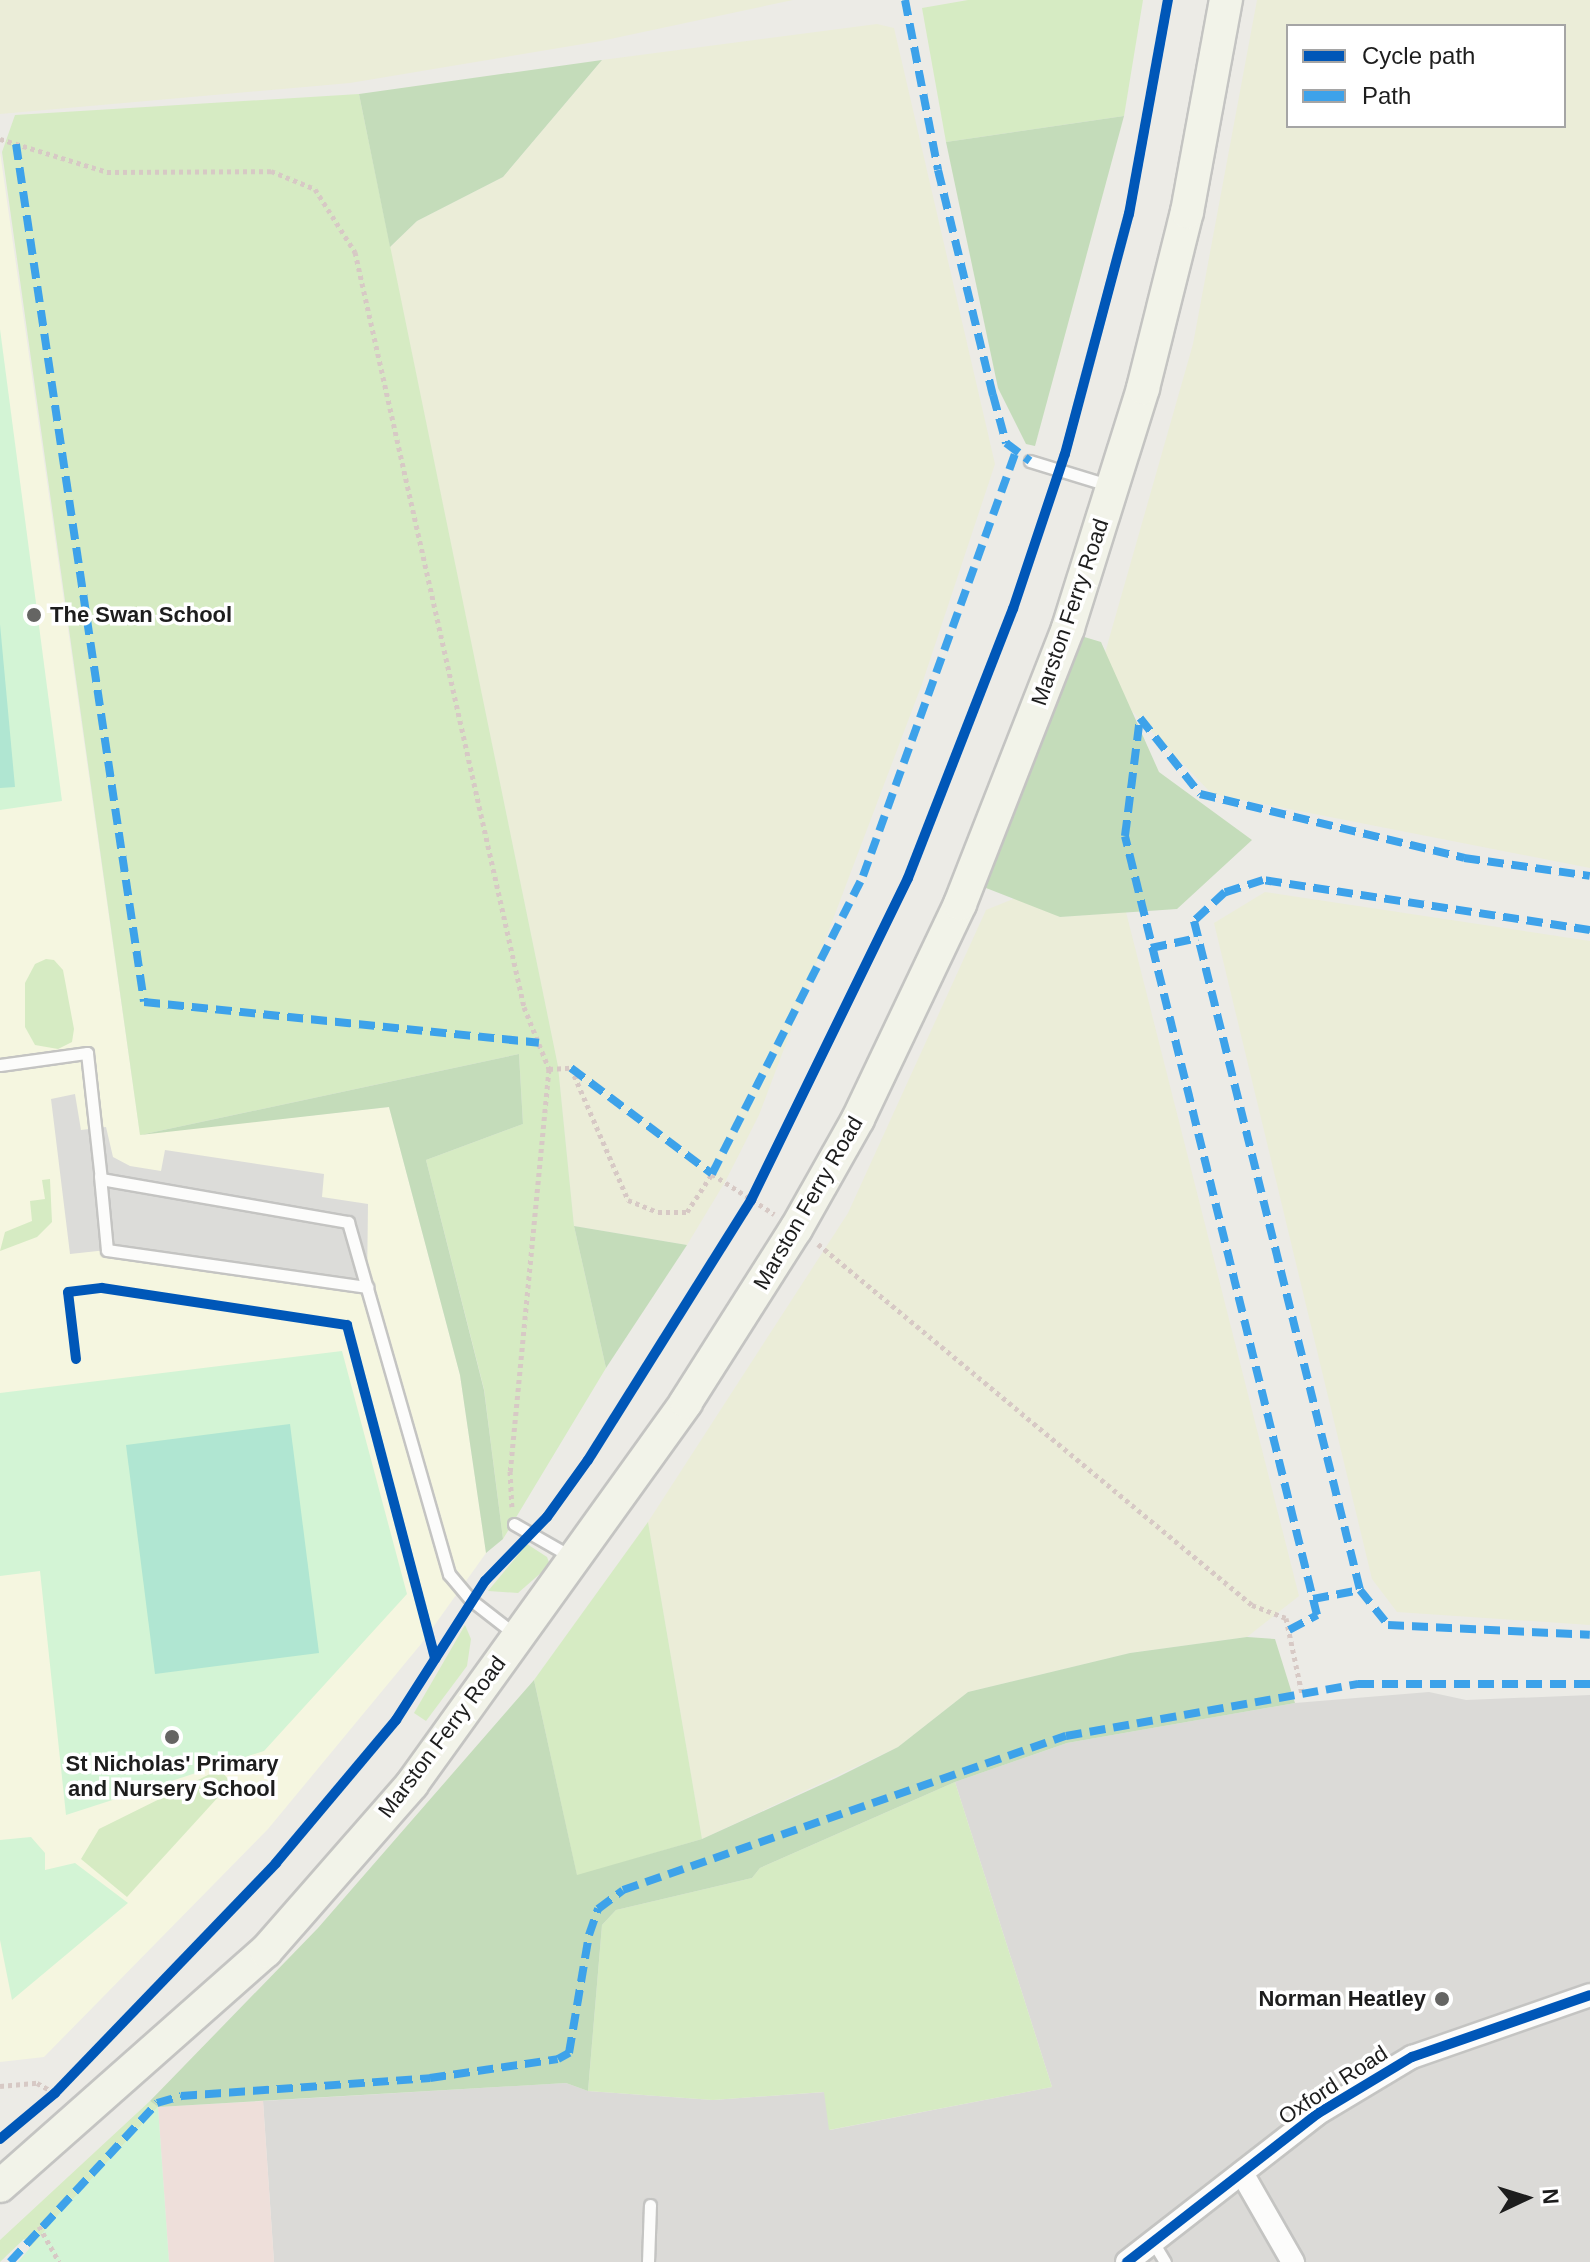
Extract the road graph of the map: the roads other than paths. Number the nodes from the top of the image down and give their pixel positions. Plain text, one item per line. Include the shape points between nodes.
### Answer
1 (1226, 0) edge
2 (1030, 461) dead end
3 (1113, 486) junction
4 (0, 1065) edge
5 (98, 1159) junction
6 (367, 1287) junction
7 (514, 1524) road end
8 (574, 1559) junction
9 (518, 1636) junction
10 (1590, 1995) edge
11 (1242, 2173) junction
12 (0, 2186) edge
13 (650, 2205) dead end
14 (1153, 2242) junction
15 (648, 2262) edge
16 (1127, 2262) edge
17 (1165, 2262) edge
18 (1293, 2262) edge

1 - 3 main road, Marston Ferry Road via 1187,212
2 - 3 lane
3 - 8 main road, Marston Ferry Road via 1068,628 960,904 858,1119 796,1229 686,1402
4 - 5 lane via 87,1053
5 - 6 lane via 101,1179 348,1222
5 - 6 lane via 107,1250
6 - 9 lane via 449,1574 471,1600
7 - 8 lane
8 - 9 main road, Marston Ferry Road
9 - 12 main road, Marston Ferry Road via 412,1784 266,1951
10 - 11 street, Oxford Road via 1412,2057 1317,2114
11 - 14 street, Oxford Road
11 - 18 street
13 - 15 lane
14 - 16 street, Oxford Road
14 - 17 lane

